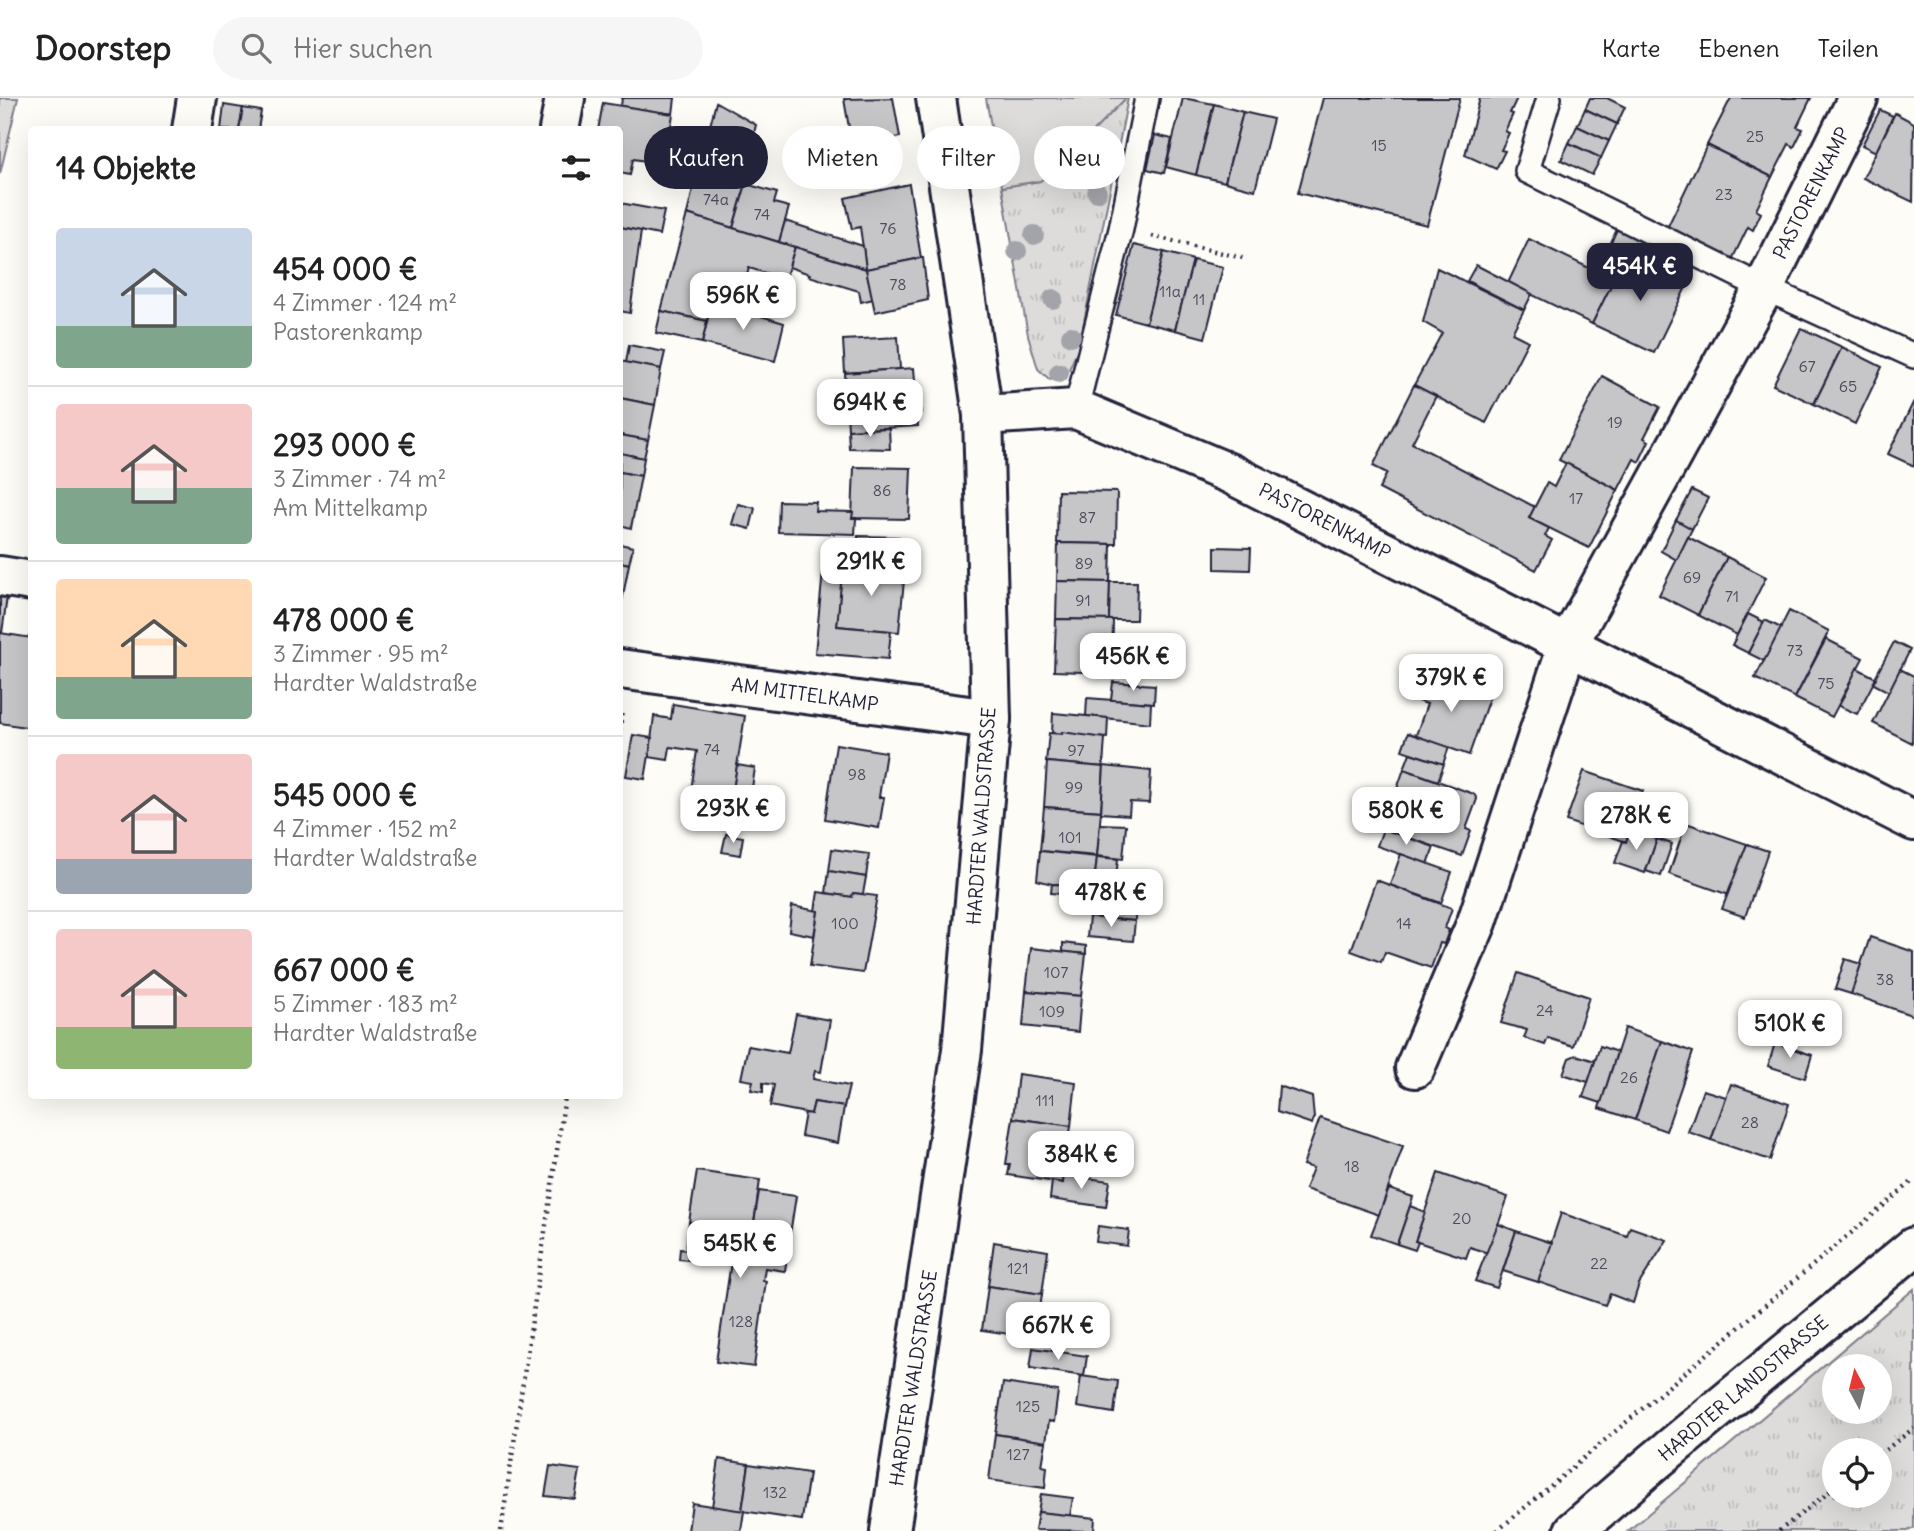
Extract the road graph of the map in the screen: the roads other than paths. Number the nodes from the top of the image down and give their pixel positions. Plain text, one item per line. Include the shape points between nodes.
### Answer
1 (197, 98) edge
2 (565, 98) edge
3 (936, 98) edge
4 (1147, 98) edge
5 (1549, 98) edge
6 (1857, 99) edge
7 (192, 126) edge
8 (560, 126) edge
9 (1764, 288) junction
10 (1914, 356) edge
11 (1076, 409) junction
12 (982, 415) junction
13 (0, 576) edge
14 (28, 580) edge
15 (1569, 644) junction
16 (623, 669) edge
17 (991, 719) junction
18 (1914, 821) edge
19 (1415, 1068) dead end
20 (1914, 1247) edge
21 (890, 1531) edge
22 (1574, 1531) edge

1 - 7 street
2 - 8 street
3 - 12 street, HARDTER WALDSTRASSE
4 - 11 lane via 1121,229
5 - 9 lane via 1527,171
6 - 9 street, PASTORENKAMP
9 - 10 lane
9 - 15 street, PASTORENKAMP
11 - 12 street, PASTORENKAMP
11 - 15 street, PASTORENKAMP via 1231,474
12 - 17 street, HARDTER WALDSTRASSE
13 - 14 street
15 - 18 street, PASTORENKAMP
15 - 19 street, PASTORENKAMP via 1477,922
16 - 17 street, AM MITTELKAMP
17 - 21 street, HARDTER WALDSTRASSE via 962,1050
20 - 22 street, HARDTER LANDSTRASSE

